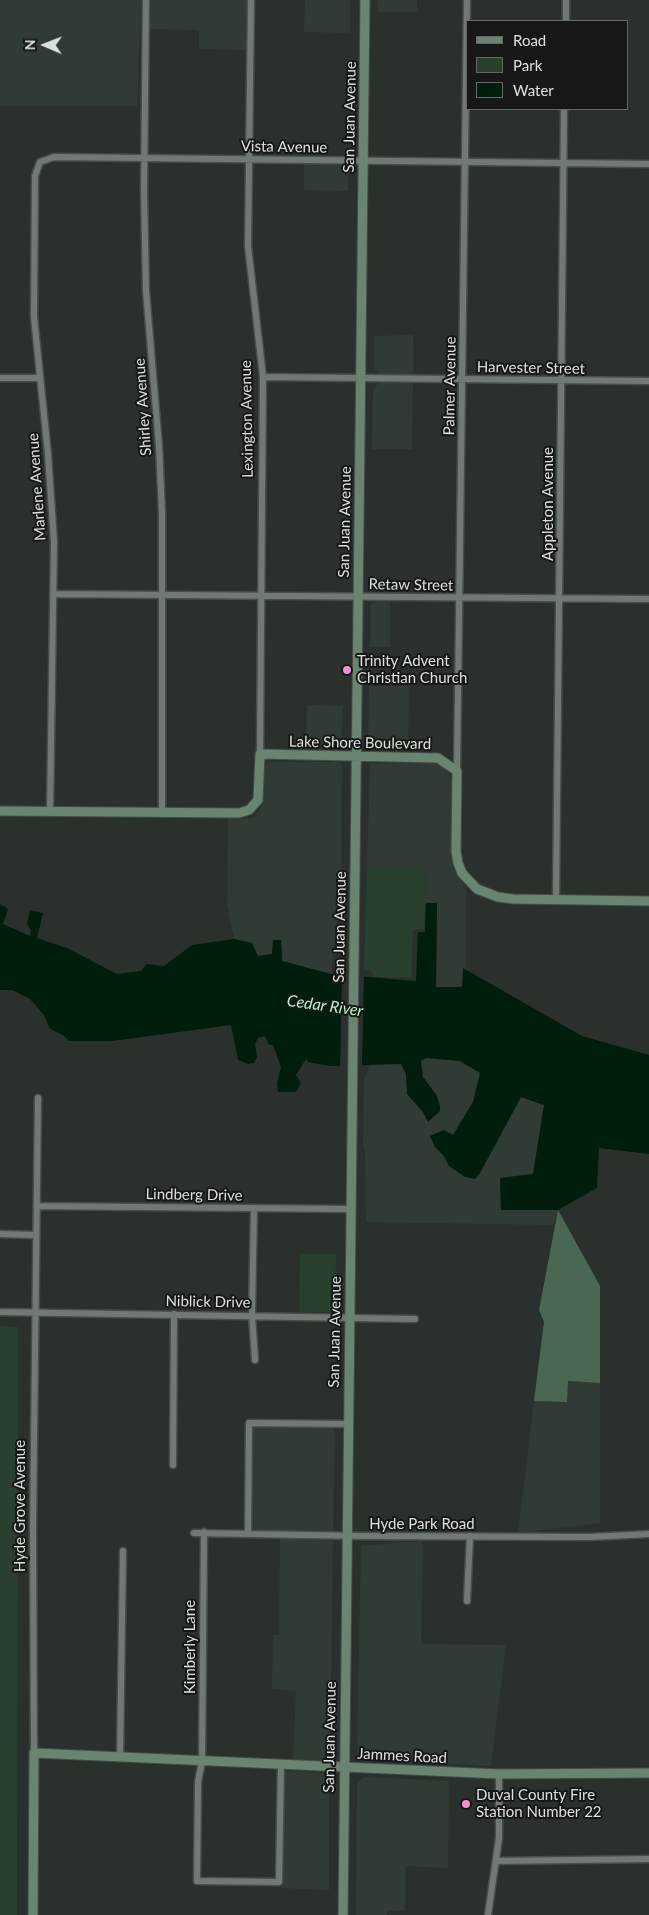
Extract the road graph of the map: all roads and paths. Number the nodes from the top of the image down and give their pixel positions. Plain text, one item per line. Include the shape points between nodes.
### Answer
1 (146, 0) edge
2 (251, 0) edge
3 (365, 0) edge
4 (467, 0) edge
5 (566, 0) edge
6 (566, 20) edge
7 (564, 110) edge
8 (144, 158) junction
9 (248, 159) junction
10 (363, 160) junction
11 (465, 161) junction
12 (40, 162) joint
13 (564, 163) junction
14 (649, 164) edge
15 (0, 378) edge
16 (38, 378) junction
17 (263, 378) junction
18 (361, 378) junction
19 (462, 380) junction
20 (561, 380) junction
21 (649, 382) edge
22 (53, 594) junction
23 (162, 595) junction
24 (261, 596) junction
25 (358, 597) junction
26 (460, 598) junction
27 (559, 598) junction
28 (649, 600) edge
29 (260, 754) junction
30 (356, 755) junction
31 (457, 772) junction
32 (0, 811) edge
33 (50, 812) junction
34 (162, 812) junction
35 (556, 899) junction
36 (649, 901) edge
37 (38, 1098) dead end
38 (37, 1206) junction
39 (254, 1208) junction
40 (350, 1209) junction
41 (0, 1234) edge
42 (36, 1234) junction
43 (0, 1312) edge
44 (35, 1312) junction
45 (174, 1314) junction
46 (252, 1315) junction
47 (349, 1318) junction
48 (415, 1319) dead end
49 (255, 1360) dead end
50 (348, 1424) junction
51 (173, 1466) dead end
52 (194, 1532) dead end
53 (204, 1532) junction
54 (248, 1534) junction
55 (649, 1534) edge
56 (346, 1536) junction
57 (470, 1536) junction
58 (123, 1551) dead end
59 (468, 1601) dead end
60 (34, 1753) junction
61 (120, 1758) junction
62 (202, 1761) junction
63 (281, 1765) junction
64 (344, 1767) junction
65 (649, 1773) edge
66 (499, 1774) junction
67 (649, 1859) edge
68 (496, 1861) junction
69 (34, 1915) edge
70 (343, 1915) edge
71 (488, 1915) edge

1 - 8 street, Shirley Avenue
2 - 9 street, Lexington Avenue
3 - 10 main road, San Juan Avenue
4 - 11 street, Palmer Avenue
5 - 6 street
7 - 13 street, Appleton Avenue
8 - 9 street, Vista Avenue
8 - 12 street, Vista Avenue via 54,157
8 - 23 street, Shirley Avenue via 146,291 160,465
9 - 10 street, Vista Avenue
9 - 17 street, Lexington Avenue via 248,246
10 - 11 street, Vista Avenue
10 - 18 main road, San Juan Avenue
11 - 13 street, Vista Avenue
11 - 19 street, Palmer Avenue
12 - 16 street, Marlene Avenue via 35,176 34,317
13 - 14 street, Vista Avenue
13 - 20 street, Appleton Avenue
15 - 16 street
16 - 22 street, Marlene Avenue via 52,509
17 - 18 street, Harvester Street
17 - 24 street, Lexington Avenue
18 - 19 street, Harvester Street
18 - 25 main road, San Juan Avenue
19 - 20 street, Harvester Street
19 - 26 street, Palmer Avenue
20 - 21 street, Harvester Street
20 - 27 street, Appleton Avenue
22 - 23 street, Retaw Street
22 - 33 street, Marlene Avenue
23 - 24 street, Retaw Street
23 - 34 street, Shirley Avenue
24 - 25 street, Retaw Street
24 - 29 street, Lexington Avenue
25 - 26 street, Retaw Street
25 - 30 main road, San Juan Avenue
26 - 27 street, Retaw Street
26 - 31 street, Palmer Avenue
27 - 28 street, Retaw Street
27 - 35 street, Appleton Avenue
29 - 30 main road, Lake Shore Boulevard
29 - 34 main road, Lexington Avenue via 259,793 253,807 238,813
30 - 31 main road, Lake Shore Boulevard via 438,758
30 - 40 main road, San Juan Avenue
31 - 35 main road via 456,851 459,865 469,882 477,890 498,897
32 - 33 main road
33 - 34 main road
35 - 36 main road
37 - 38 street, Hyde Grove Avenue
38 - 39 street, Lindberg Drive
38 - 42 street, Hyde Grove Avenue
39 - 40 street, Lindberg Drive
39 - 46 street
40 - 47 main road, San Juan Avenue
41 - 42 street
42 - 44 street, Hyde Grove Avenue
43 - 44 street, Niblick Drive
44 - 45 street, Niblick Drive
44 - 60 street, Hyde Grove Avenue
45 - 46 street, Niblick Drive
45 - 51 street
46 - 47 street, Niblick Drive
46 - 49 street
47 - 48 street, Niblick Drive
47 - 50 main road, San Juan Avenue
50 - 54 street via 249,1423
50 - 56 main road, San Juan Avenue
52 - 53 street, Hyde Park Road
53 - 54 street, Hyde Park Road
53 - 62 street, Kimberly Lane
54 - 56 street, Hyde Park Road
55 - 57 street, Hyde Park Road
56 - 57 street, Hyde Park Road
56 - 64 main road, San Juan Avenue
57 - 59 street
58 - 61 street
60 - 61 main road, Jammes Road
60 - 69 main road, Hyde Grove Avenue
61 - 62 main road, Jammes Road
62 - 63 main road, Jammes Road
62 - 63 street, Kimberly Lane via 198,1790 197,1882 279,1882
63 - 64 main road, Jammes Road
64 - 66 main road, Jammes Road
64 - 70 main road, San Juan Avenue
65 - 66 main road, Jammes Road
66 - 68 street via 500,1818
67 - 68 street
68 - 71 street

